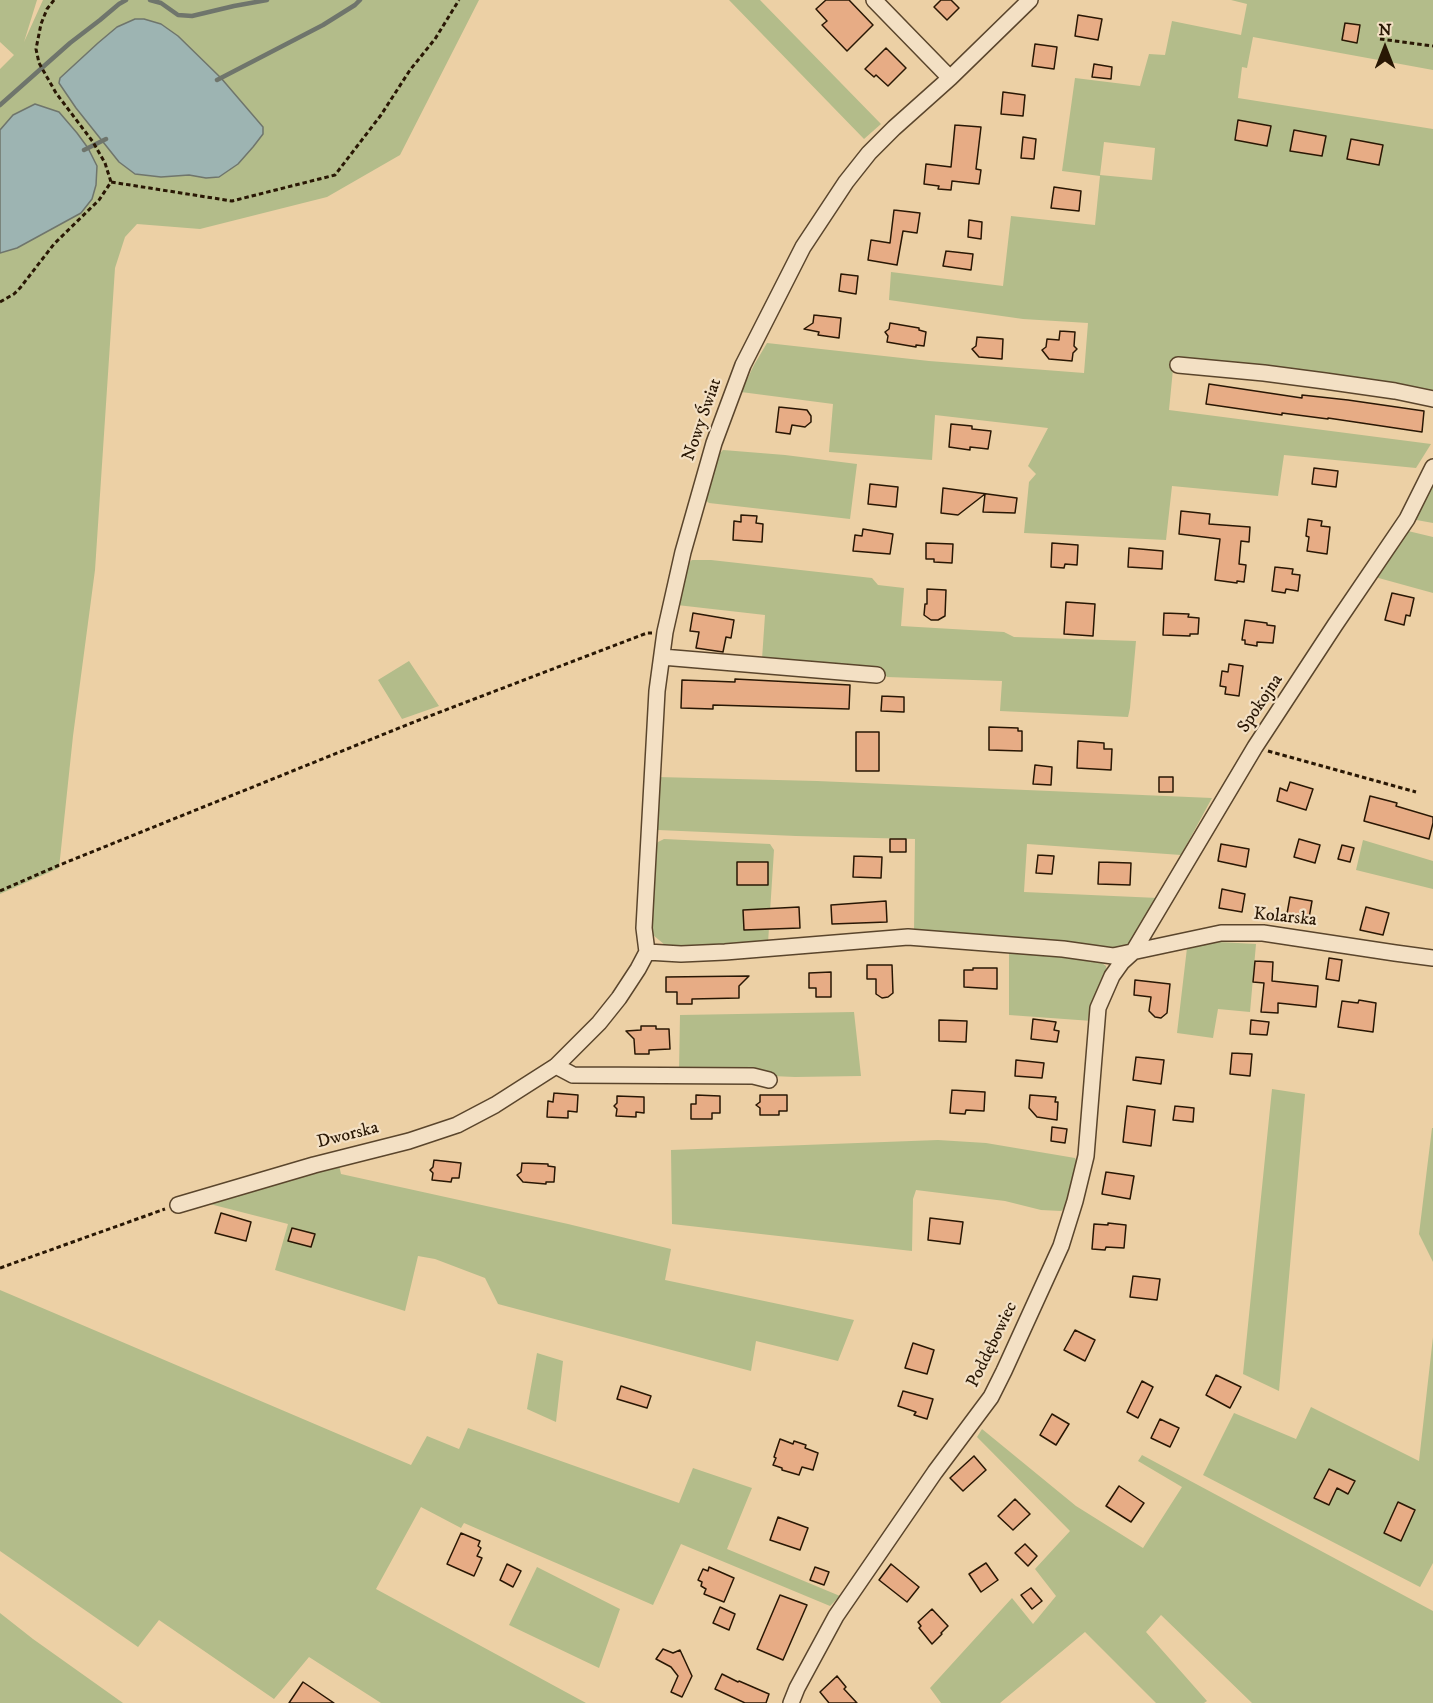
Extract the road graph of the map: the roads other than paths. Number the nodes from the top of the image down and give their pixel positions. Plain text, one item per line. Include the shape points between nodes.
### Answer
1 (874, 0) edge
2 (1030, 0) edge
3 (950, 78) junction
4 (1178, 365) dead end
5 (1433, 399) edge
6 (1433, 467) edge
7 (662, 657) junction
8 (877, 675) dead end
9 (647, 952) junction
10 (1128, 957) junction
11 (1433, 958) edge
12 (556, 1066) junction
13 (769, 1080) dead end
14 (178, 1205) road end
15 (791, 1703) edge

1 - 3 street
2 - 3 street, Nowy Świat
3 - 7 street, Nowy Świat via 894,128 846,182 803,247 768,314 743,365 714,443 681,562
4 - 5 street via 1325,381
6 - 10 street, Spokojna via 1407,519 1255,747
7 - 8 street
7 - 9 street, Nowy Świat via 645,928
9 - 10 street, Kolarska via 725,952 908,937
9 - 12 street, Dworska via 619,998
10 - 11 street, Kolarska via 1221,933 1263,933
10 - 15 street, Poddębowiec via 1112,976 1098,1008 1086,1156 1061,1246 991,1397 836,1616
12 - 13 street via 573,1075 753,1076
12 - 14 street, Dworska via 457,1125

